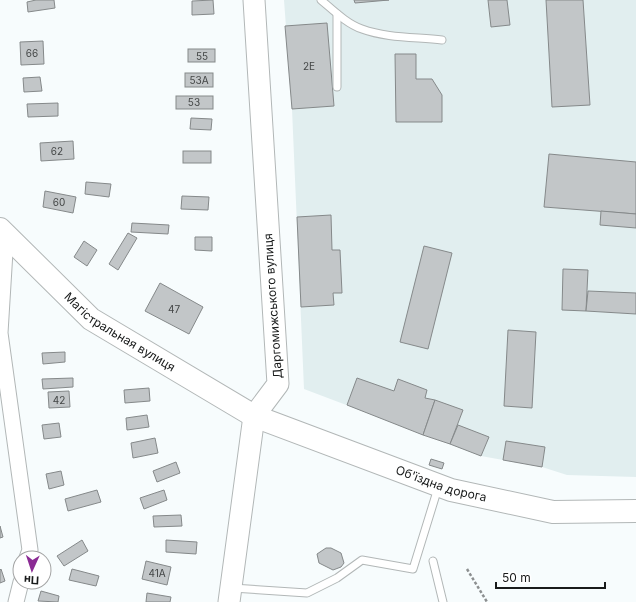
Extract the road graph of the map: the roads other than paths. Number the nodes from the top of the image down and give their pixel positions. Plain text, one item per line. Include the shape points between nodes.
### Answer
1 (254, 0) edge
2 (321, 0) edge
3 (337, 14) junction
4 (442, 40) dead end
5 (337, 87) dead end
6 (3, 232) edge
7 (254, 416) junction
8 (438, 485) junction
9 (636, 511) edge
10 (30, 550) edge
11 (433, 560) dead end
12 (19, 590) edge
13 (230, 595) edge
14 (16, 602) edge
15 (443, 602) edge

1 - 7 street, Даргомижського вулиця via 278,384
2 - 3 lane
3 - 4 lane via 360,28 373,32
3 - 5 lane
6 - 7 main road, Магістральная вулиця via 91,319
6 - 10 street via 0,333
7 - 8 main road, Об'їздна дорога
7 - 13 street, Даргомижського вулиця
8 - 9 main road, Об'їздна дорога via 554,512
8 - 13 lane via 414,569 362,560 337,578 307,593
11 - 15 lane
12 - 14 street

